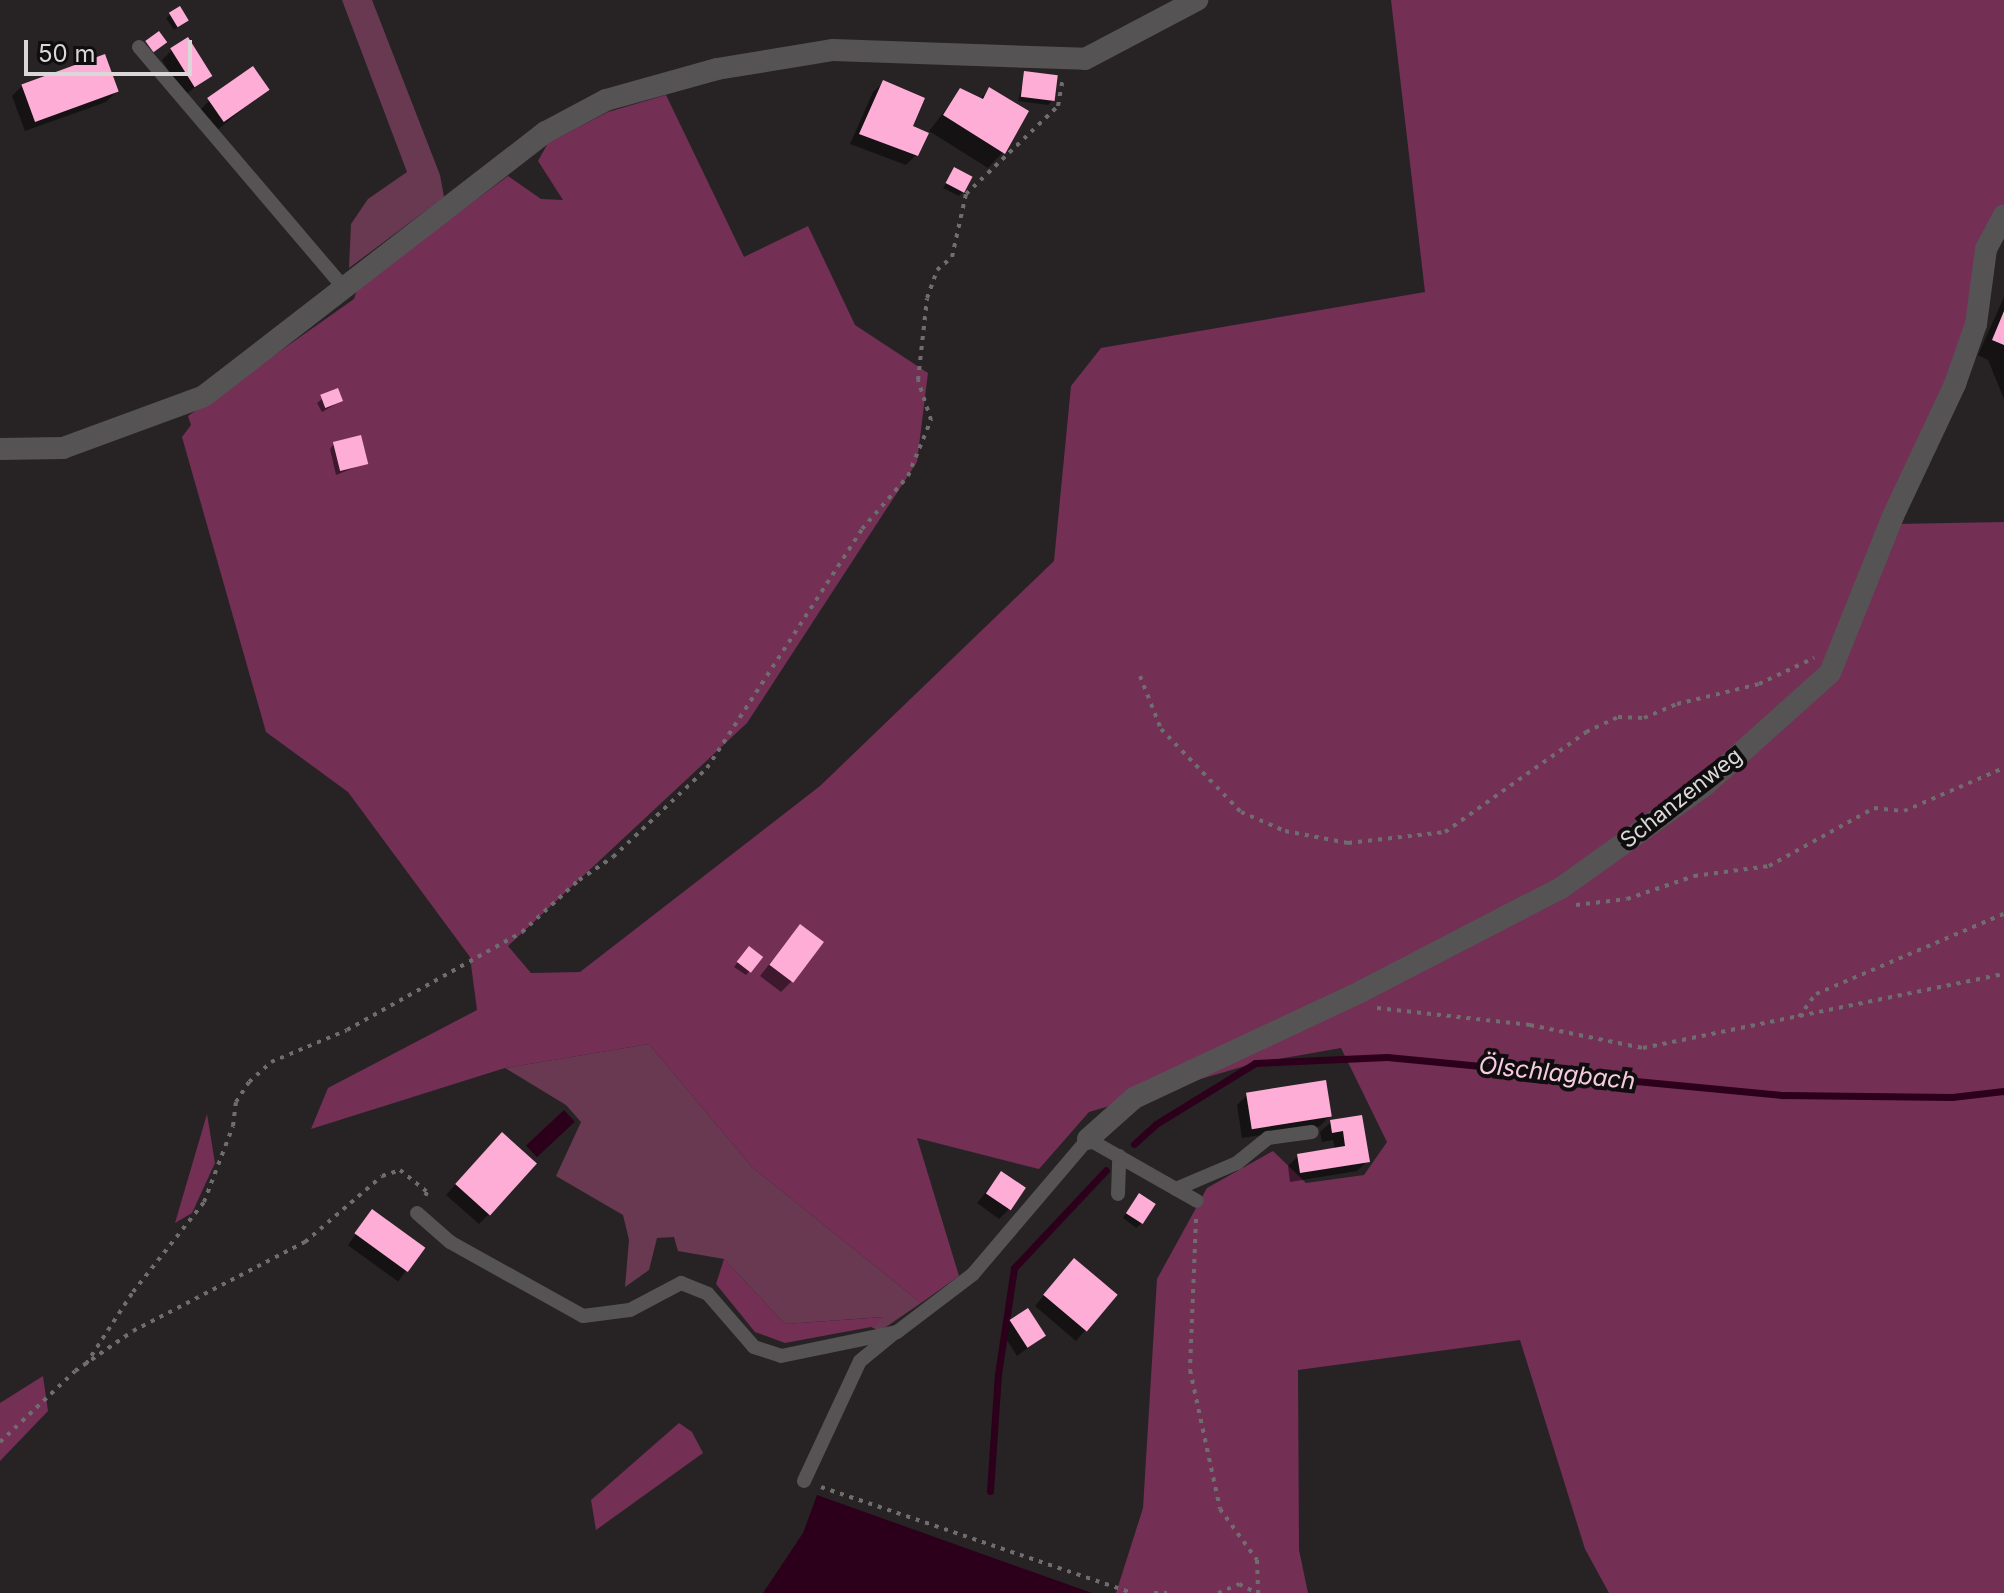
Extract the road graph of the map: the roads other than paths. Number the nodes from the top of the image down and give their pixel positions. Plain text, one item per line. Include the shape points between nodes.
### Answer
1 (1197, 0) edge
2 (139, 47) dead end
3 (2004, 215) edge
4 (343, 287) junction
5 (0, 449) edge
6 (1312, 1132) dead end
7 (1088, 1139) junction
8 (1119, 1156) junction
9 (1176, 1189) junction
10 (1118, 1194) dead end
11 (1197, 1201) road end
12 (417, 1213) road end
13 (897, 1332) junction
14 (804, 1481) road end

1 - 4 street via 1085,59 833,50 717,69 606,100 546,132
2 - 4 lane
3 - 7 street, Schanzenweg via 1986,249 1976,324 1955,384 1888,527 1830,673 1704,786 1561,888 1337,1003 1134,1098
4 - 5 street via 204,396 63,448
6 - 9 lane via 1268,1138 1237,1163
7 - 8 lane
7 - 13 lane via 973,1274
8 - 9 lane
8 - 10 lane
9 - 11 lane
12 - 13 lane via 450,1242 583,1316 630,1310 681,1283 708,1294 754,1347 781,1356
13 - 14 lane via 860,1361

